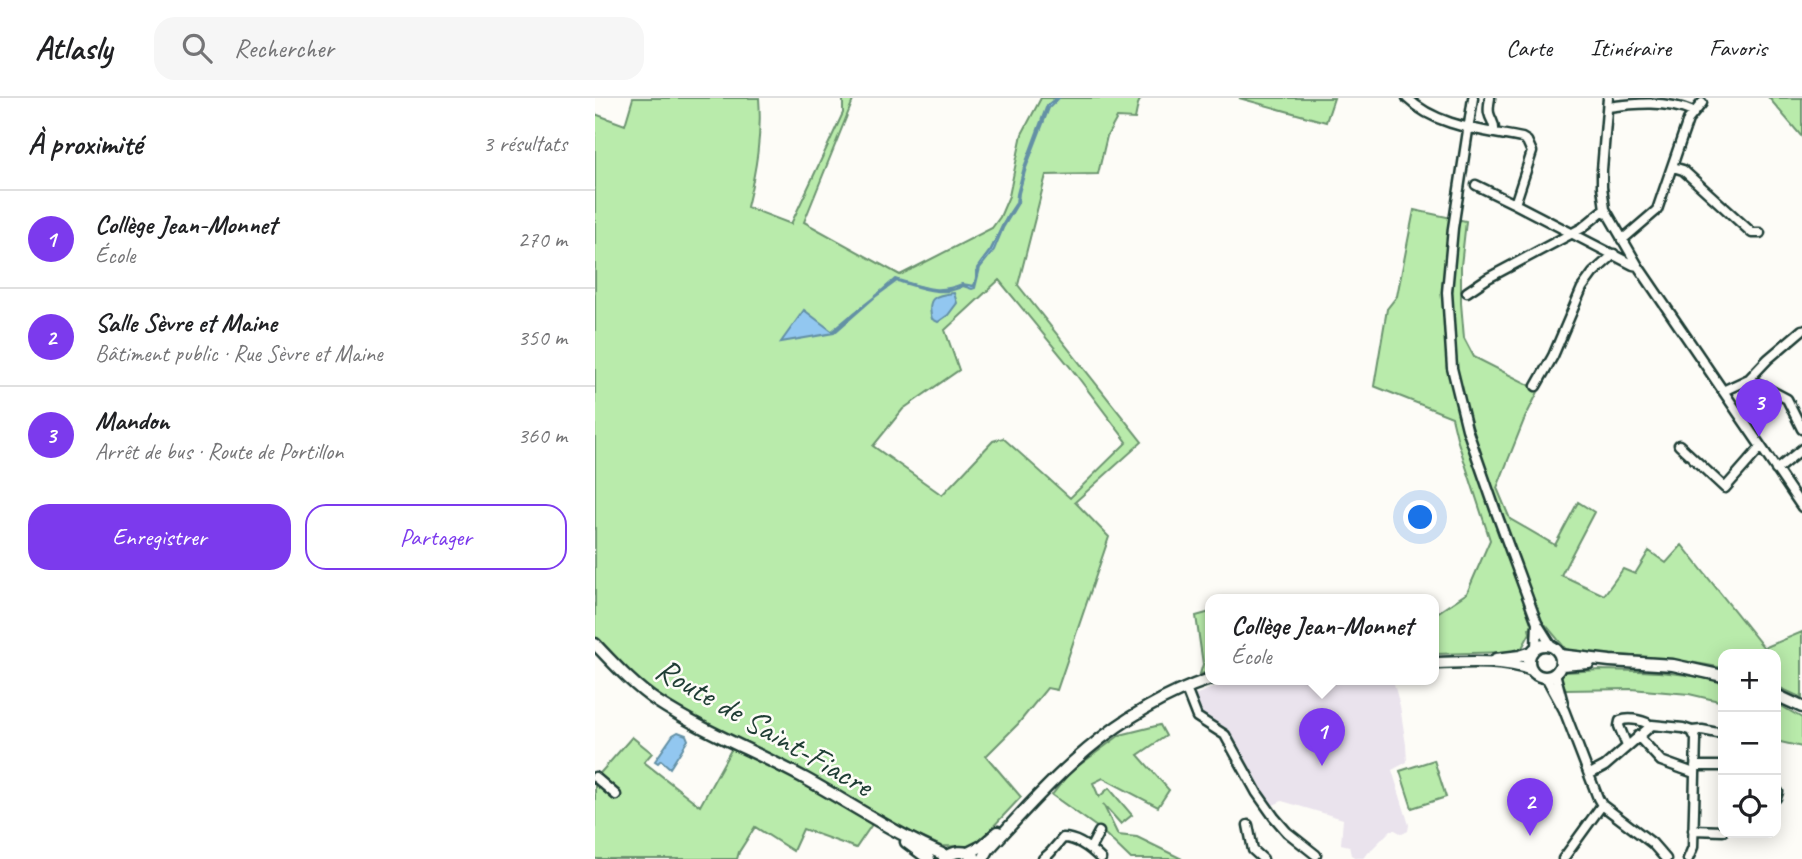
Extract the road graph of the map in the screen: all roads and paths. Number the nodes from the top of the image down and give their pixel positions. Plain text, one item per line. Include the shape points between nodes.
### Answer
1 (1407, 98) edge
2 (1473, 98) edge
3 (1490, 98) edge
4 (1608, 102) edge
5 (1702, 103) dead end
6 (1693, 112) junction
7 (1468, 127) junction
8 (1494, 132) junction
9 (1673, 167) junction
10 (1476, 185) dead end
11 (1515, 204) junction
12 (1605, 209) junction
13 (1572, 233) junction
14 (1760, 233) dead end
15 (1622, 240) junction
16 (1614, 254) junction
17 (1638, 266) junction
18 (1467, 292) dead end
19 (1802, 330) edge
20 (1749, 379) junction
21 (1536, 386) dead end
22 (1723, 391) junction
23 (1802, 429) edge
24 (1679, 445) dead end
25 (1761, 447) junction
26 (1802, 449) edge
27 (1776, 470) junction
28 (1802, 507) edge
29 (1537, 623) junction
30 (595, 644) edge
31 (1552, 647) junction
32 (1534, 650) junction
33 (1471, 662) junction
34 (1439, 663) edge
35 (1555, 667) junction
36 (1532, 670) junction
37 (1718, 675) edge
38 (1205, 682) edge
39 (1185, 689) junction
40 (1781, 697) edge
41 (1802, 707) edge
42 (1650, 726) junction
43 (1692, 731) junction
44 (1718, 733) edge
45 (1638, 736) junction
46 (1627, 747) junction
47 (1718, 767) edge
48 (1695, 770) junction
49 (1590, 774) junction
50 (595, 777) edge
51 (616, 795) dead end
52 (1037, 796) junction
53 (1602, 805) junction
54 (880, 823) junction
55 (1248, 825) dead end
56 (1693, 830) junction
57 (1718, 831) edge
58 (1099, 832) dead end
59 (1090, 849) junction
60 (1316, 855) dead end
61 (973, 856) edge
62 (945, 858) edge
63 (929, 859) edge
64 (983, 859) edge
65 (1043, 859) edge
66 (1101, 859) edge
67 (1263, 859) edge
68 (1563, 859) edge
69 (1666, 859) edge
70 (1688, 859) edge

1 - 7 street via 1447,122
2 - 7 street
3 - 8 street
4 - 6 street via 1656,102
4 - 12 street via 1602,170
5 - 6 street
6 - 9 street
7 - 8 street
7 - 29 street via 1447,292 1452,368 1467,429
8 - 11 street via 1522,138 1532,152
9 - 14 street via 1683,170 1752,233
9 - 15 street via 1657,210
10 - 11 street
11 - 13 street
12 - 13 street
12 - 15 street
13 - 16 street
13 - 18 street
15 - 17 street
16 - 17 street
16 - 21 street via 1582,288
17 - 22 street
19 - 20 street
20 - 22 street
20 - 23 street via 1787,399
22 - 25 street
24 - 25 street via 1725,488
25 - 27 street
26 - 27 street
27 - 28 street
29 - 31 street
29 - 32 street
30 - 54 main road, Route de Saint-Fiacre via 659,702
31 - 32 main road
31 - 35 main road
32 - 33 main road
32 - 36 main road via 1529,660
33 - 34 main road
33 - 36 main road
35 - 36 main road via 1536,674
35 - 37 main road via 1610,661 1673,665
35 - 49 street via 1564,710
38 - 39 main road
39 - 52 main road via 1121,723
39 - 60 street via 1197,717 1225,735 1273,817
40 - 41 main road
42 - 43 street
42 - 45 street
42 - 46 street via 1644,721 1620,721
43 - 44 street
43 - 48 street
45 - 46 street
45 - 48 street via 1661,761
46 - 49 street
47 - 48 street
48 - 56 street
49 - 53 street
50 - 51 street
52 - 61 main road
52 - 64 main road
53 - 68 street
53 - 69 street via 1647,838
54 - 62 main road, Route de Saint-Fiacre
54 - 63 main road, Route de Saint-Fiacre
55 - 67 street via 1253,850
56 - 57 street
56 - 70 street
58 - 59 street
59 - 65 street via 1063,838
59 - 66 street
61 - 62 main road via 958,852

